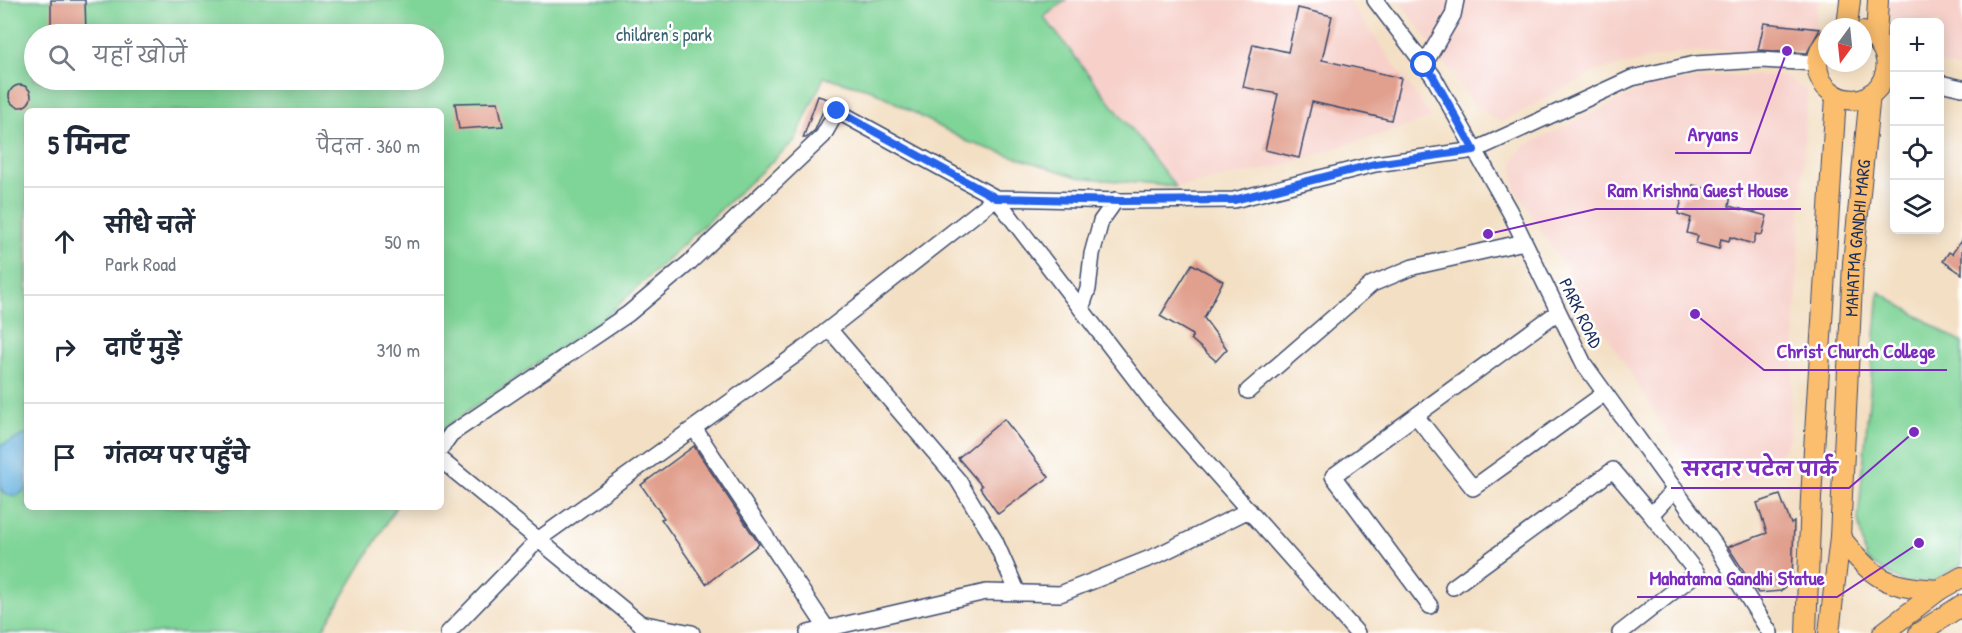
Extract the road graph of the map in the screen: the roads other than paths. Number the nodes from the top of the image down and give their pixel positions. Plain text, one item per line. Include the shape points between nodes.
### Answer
1 (1375, 0) edge
2 (1456, 0) edge
3 (1850, 0) edge
4 (1878, 0) edge
5 (1848, 18) edge
6 (1872, 27) edge
7 (1872, 38) edge
8 (1818, 57) edge
9 (1817, 63) junction
10 (1424, 65) junction
11 (1890, 72) edge
12 (1944, 84) edge
13 (1962, 88) edge
14 (1870, 94) junction
15 (1836, 96) junction
16 (1474, 150) junction
17 (996, 198) junction
18 (1116, 200) junction
19 (1524, 242) junction
20 (1081, 309) junction
21 (1558, 312) junction
22 (829, 329) junction
23 (1248, 391) dead end
24 (1605, 393) junction
25 (1416, 416) junction
26 (694, 428) junction
27 (444, 444) edge
28 (444, 462) edge
29 (1675, 489) junction
30 (1249, 510) junction
31 (1651, 515) junction
32 (1840, 537) junction
33 (538, 539) junction
34 (1962, 577) edge
35 (1453, 587) dead end
36 (1939, 590) junction
37 (1018, 593) junction
38 (1962, 605) edge
39 (1430, 606) dead end
40 (643, 628) edge
41 (827, 629) junction
42 (448, 633) edge
43 (692, 633) edge
44 (808, 633) edge
45 (1357, 633) edge
46 (1620, 633) edge
47 (1770, 633) edge
48 (1806, 633) edge
49 (1829, 633) edge
50 (1883, 633) edge
51 (1919, 633) edge

1 - 10 street, PARK ROAD
2 - 10 street via 1453,15
3 - 5 main road
4 - 6 main road
7 - 11 main road via 1885,54
8 - 9 main road
9 - 15 main road via 1821,82
9 - 16 street via 1761,60 1695,64 1632,78
10 - 16 street, PARK ROAD
11 - 14 main road
12 - 13 street
14 - 15 main road via 1853,99
14 - 32 main road, MAHATMA GANDHI MARG via 1853,263
15 - 48 main road, MAHATMA GANDHI MARG
16 - 18 street via 1375,164 1234,200
16 - 19 street, PARK ROAD
17 - 18 street
17 - 20 street
17 - 22 street
17 - 27 street via 837,111 823,136 628,314 452,434
18 - 20 street via 1101,221
19 - 21 street, PARK ROAD
19 - 23 street via 1413,267 1372,284
20 - 30 street via 1152,401
21 - 24 street, PARK ROAD via 1584,364
21 - 25 street
22 - 26 street
22 - 37 street via 958,480 995,541
24 - 25 street via 1473,488
24 - 29 street, PARK ROAD
25 - 39 street via 1333,476
26 - 33 street
26 - 41 street
28 - 33 street
29 - 31 street
29 - 47 street, PARK ROAD
30 - 37 street via 1158,555 1060,594
30 - 45 street
31 - 35 street via 1613,470
31 - 46 street via 1697,573
32 - 36 main road via 1884,581 1907,588
32 - 49 main road, MAHATMA GANDHI MARG
33 - 40 street
33 - 42 street
34 - 36 main road
36 - 50 main road
37 - 41 street via 986,592
38 - 51 main road
40 - 43 street
41 - 44 street

